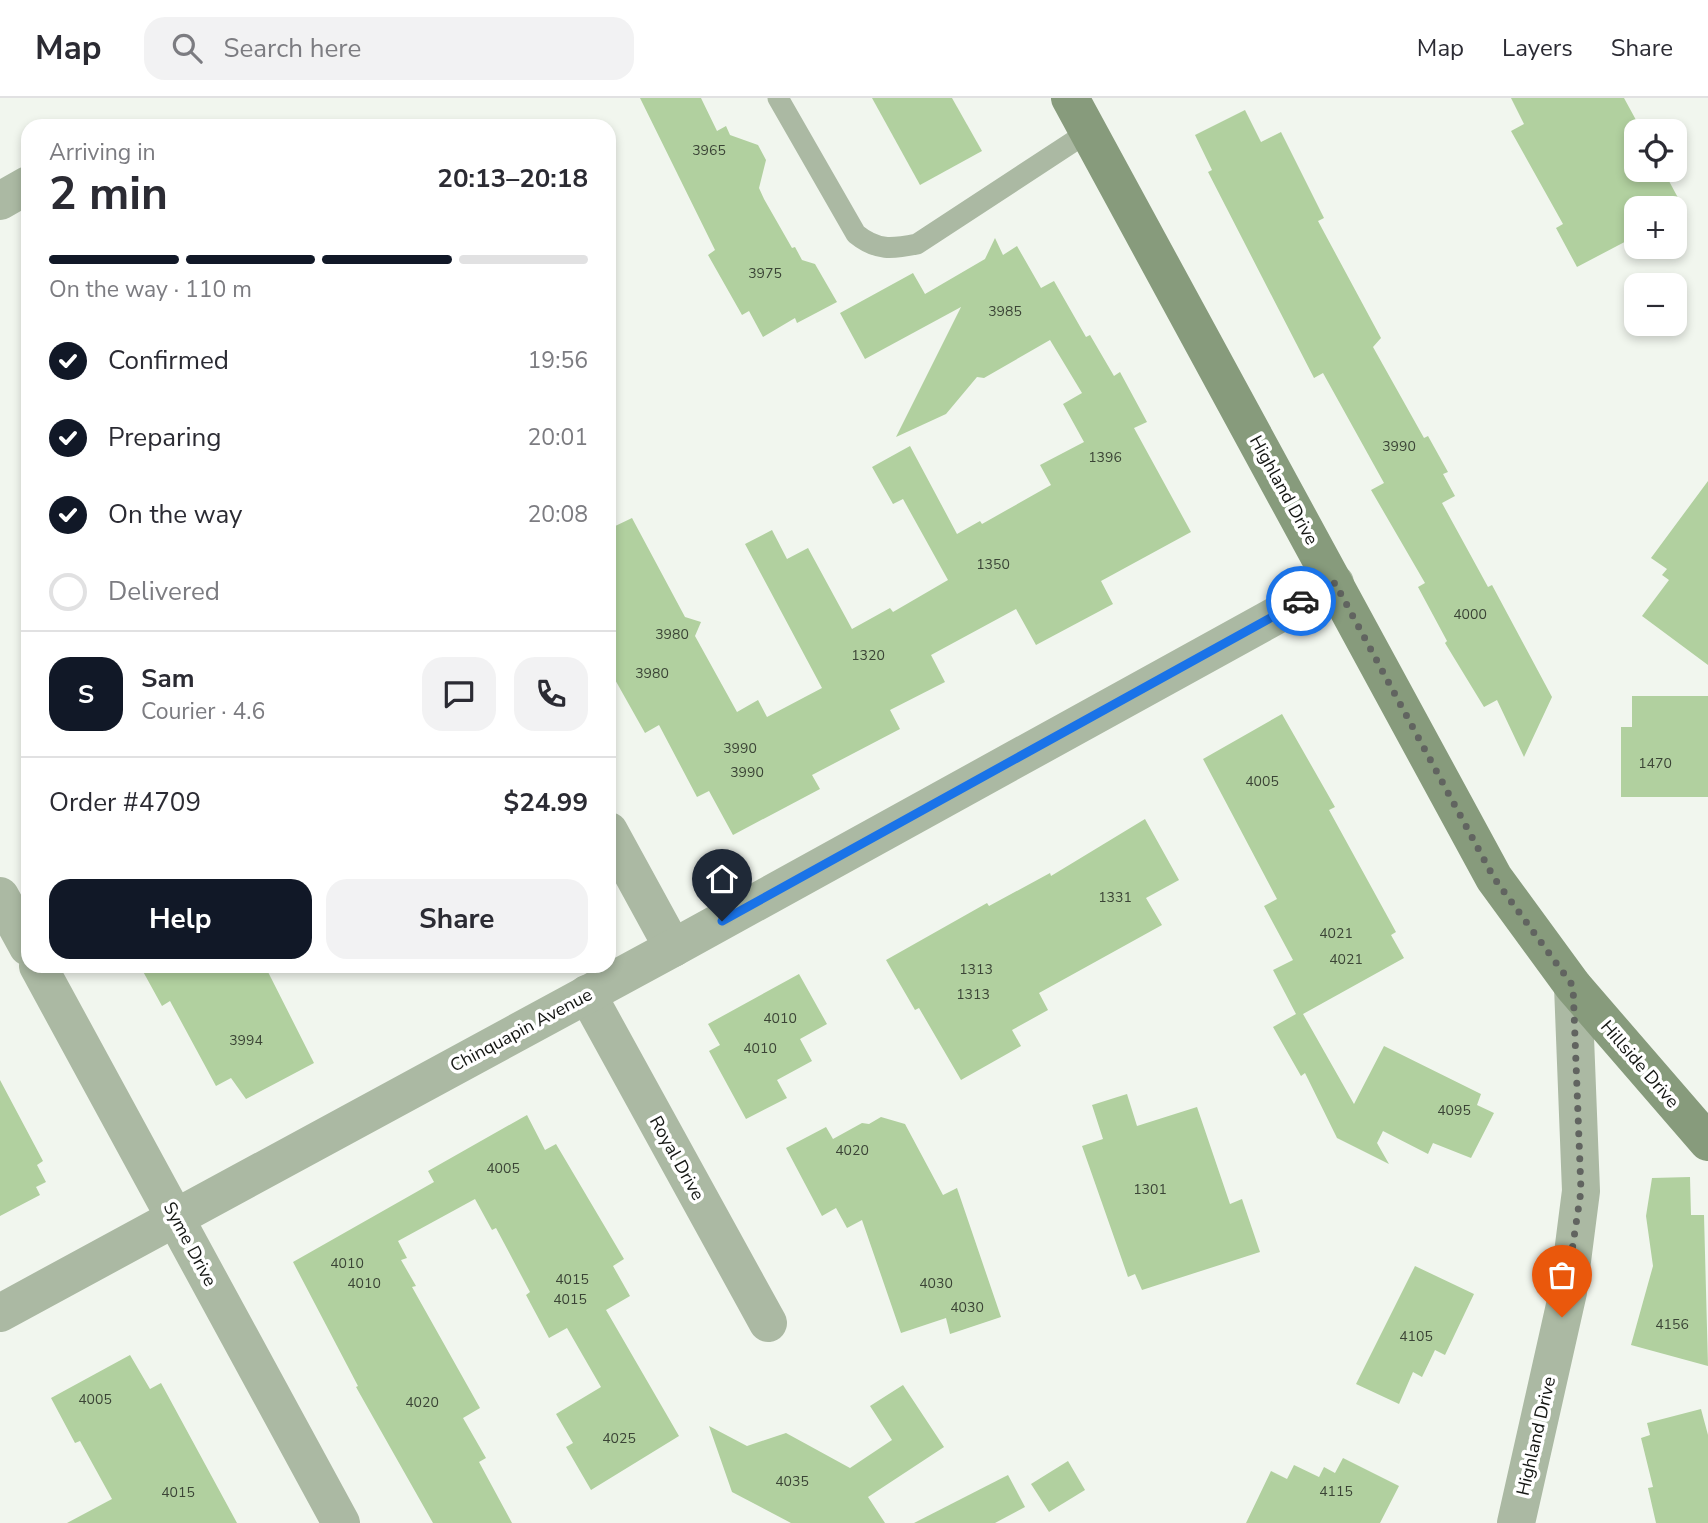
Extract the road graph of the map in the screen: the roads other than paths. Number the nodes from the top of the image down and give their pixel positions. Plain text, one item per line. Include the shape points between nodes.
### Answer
1 (778, 98) edge
2 (1070, 98) edge
3 (1088, 132) junction
4 (21, 189) edge
5 (0, 201) edge
6 (1335, 583) junction
7 (616, 844) edge
8 (0, 896) edge
9 (21, 934) edge
10 (673, 948) junction
11 (42, 973) edge
12 (1573, 986) junction
13 (587, 994) junction
14 (1708, 1142) edge
15 (176, 1217) junction
16 (0, 1313) edge
17 (768, 1323) dead end
18 (341, 1523) edge
19 (1516, 1523) edge

1 - 3 lane via 856,234 869,245 890,250 917,244
2 - 3 street, Highland Drive
3 - 6 street, Highland Drive
4 - 5 street
6 - 10 street, Chinquapin Avenue
6 - 12 street, Highland Drive via 1494,878
7 - 10 street
8 - 9 street
10 - 13 street, Chinquapin Avenue
11 - 15 street, Syme Drive
12 - 14 street, Hillside Drive
12 - 19 street, Highland Drive via 1581,1191 1568,1292
13 - 15 street, Chinquapin Avenue
13 - 17 street, Royal Drive
15 - 16 street, Chinquapin Avenue
15 - 18 street, Syme Drive

